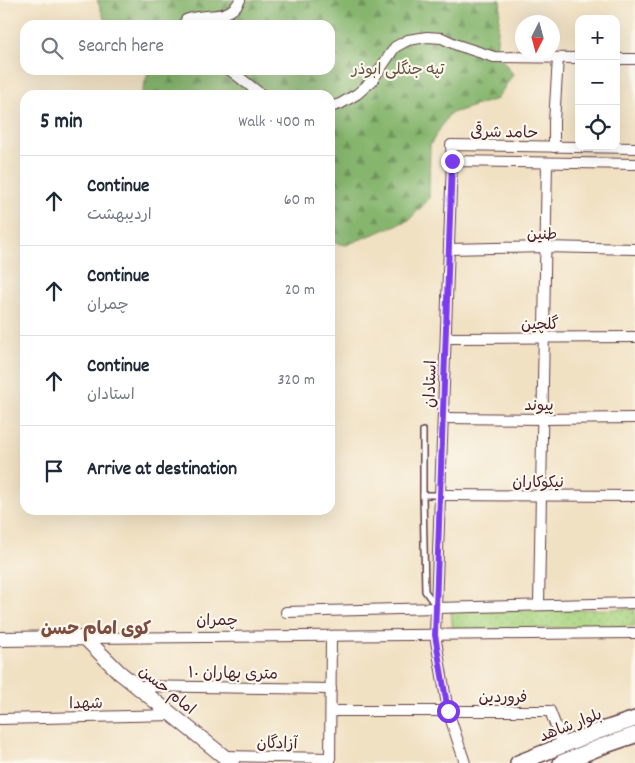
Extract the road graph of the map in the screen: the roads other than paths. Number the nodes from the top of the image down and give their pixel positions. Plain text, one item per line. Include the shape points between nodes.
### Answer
1 (240, 0) edge
2 (186, 20) edge
3 (515, 57) edge
4 (560, 58) edge
5 (575, 58) edge
6 (620, 59) edge
7 (635, 59) edge
8 (558, 60) edge
9 (236, 75) edge
10 (256, 90) edge
11 (335, 106) edge
12 (554, 147) junction
13 (635, 148) edge
14 (452, 161) junction
15 (547, 163) junction
16 (635, 164) edge
17 (545, 247) junction
18 (449, 248) junction
19 (635, 249) edge
20 (635, 337) edge
21 (446, 338) junction
22 (544, 338) junction
23 (443, 418) junction
24 (635, 418) edge
25 (542, 419) junction
26 (423, 431) dead end
27 (423, 495) junction
28 (440, 495) junction
29 (541, 496) junction
30 (635, 496) edge
31 (635, 603) edge
32 (539, 604) junction
33 (436, 608) junction
34 (286, 612) dead end
35 (635, 633) edge
36 (435, 635) junction
37 (331, 636) junction
38 (85, 638) junction
39 (0, 639) edge
40 (136, 686) junction
41 (331, 689) junction
42 (331, 711) junction
43 (448, 711) junction
44 (172, 716) junction
45 (0, 719) edge
46 (635, 719) edge
47 (635, 736) edge
48 (563, 744) junction
49 (228, 760) edge
50 (330, 761) edge
51 (465, 763) edge
52 (518, 763) edge
53 (561, 763) edge

1 - 2 street via 228,12
3 - 11 street via 494,57 442,38 408,40 395,47 372,81 357,94
4 - 5 street
6 - 7 street
8 - 12 street
9 - 10 street
12 - 13 street, حامد شرقی
12 - 14 street, حامد شرقی via 451,145
14 - 15 street, حامد شرقی
14 - 18 street, استادان
15 - 16 street, حامد شرقی
15 - 17 street
17 - 18 street, طنین
17 - 19 street, طنین
17 - 22 street
18 - 21 street, استادان
20 - 22 street, گلچین
21 - 22 street, گلچین
21 - 23 street, استادان
22 - 25 street
23 - 25 street, پیوند
23 - 28 street, استادان
24 - 25 street, پیوند
25 - 29 street
26 - 27 lane
27 - 28 lane
27 - 33 lane via 425,591
28 - 29 street, نیکوکاران
28 - 33 street, استادان
29 - 30 street, نیکوکاران
29 - 32 street
31 - 32 street
32 - 33 street
33 - 34 street
33 - 36 street
35 - 36 street, چمران
36 - 37 street, چمران
36 - 43 street
37 - 38 street, چمران
37 - 41 street
38 - 39 street, چمران
38 - 40 street, امام حسن
40 - 41 street, ۱۰ متری بهاران
40 - 44 street, امام حسن
41 - 42 street
42 - 43 street, فروردین
42 - 50 street
43 - 48 street, فروردین via 550,711
43 - 51 street
44 - 45 street, شهدا
44 - 49 street, امام حسن
46 - 48 main road, بلوار شاهد
47 - 53 main road, بلوار شاهد
48 - 52 main road, بلوار شاهد
49 - 50 street, آزادگان

